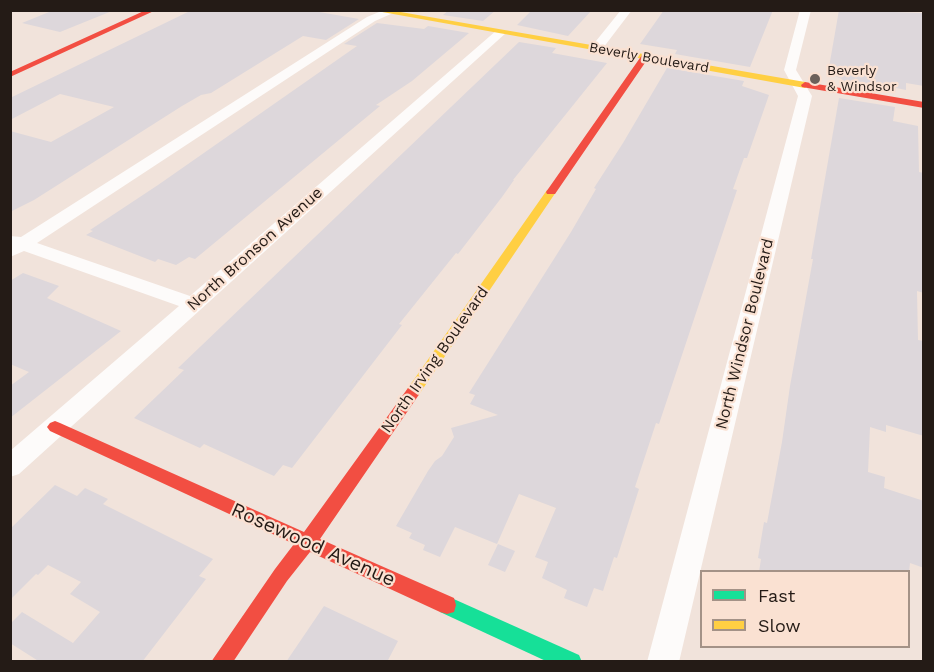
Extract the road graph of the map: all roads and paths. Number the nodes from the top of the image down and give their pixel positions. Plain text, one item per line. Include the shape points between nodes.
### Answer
1 (153, 10) edge
2 (627, 10) edge
3 (806, 10) edge
4 (386, 11) edge
5 (501, 32) junction
6 (596, 49) junction
7 (645, 57) junction
8 (10, 75) edge
9 (798, 83) junction
10 (924, 105) edge
11 (15, 245) edge
12 (194, 304) junction
13 (55, 427) junction
14 (10, 467) edge
15 (307, 542) junction
16 (221, 662) edge
17 (572, 662) edge
18 (663, 662) edge

1 - 8 street
2 - 6 street
3 - 9 street, North Windsor Boulevard via 790,70
4 - 5 street, Beverly Boulevard
4 - 11 street
5 - 6 street, Beverly Boulevard
5 - 12 street, North Bronson Avenue
6 - 7 street, Beverly Boulevard
7 - 9 street, Beverly Boulevard
7 - 15 street, North Irving Boulevard
9 - 10 street, Beverly Boulevard
9 - 18 street, North Windsor Boulevard via 805,96
11 - 12 street
12 - 13 street, North Bronson Avenue
13 - 14 street, North Bronson Avenue
13 - 15 street, Rosewood Avenue
15 - 16 street, North Irving Boulevard
15 - 17 street, Rosewood Avenue

